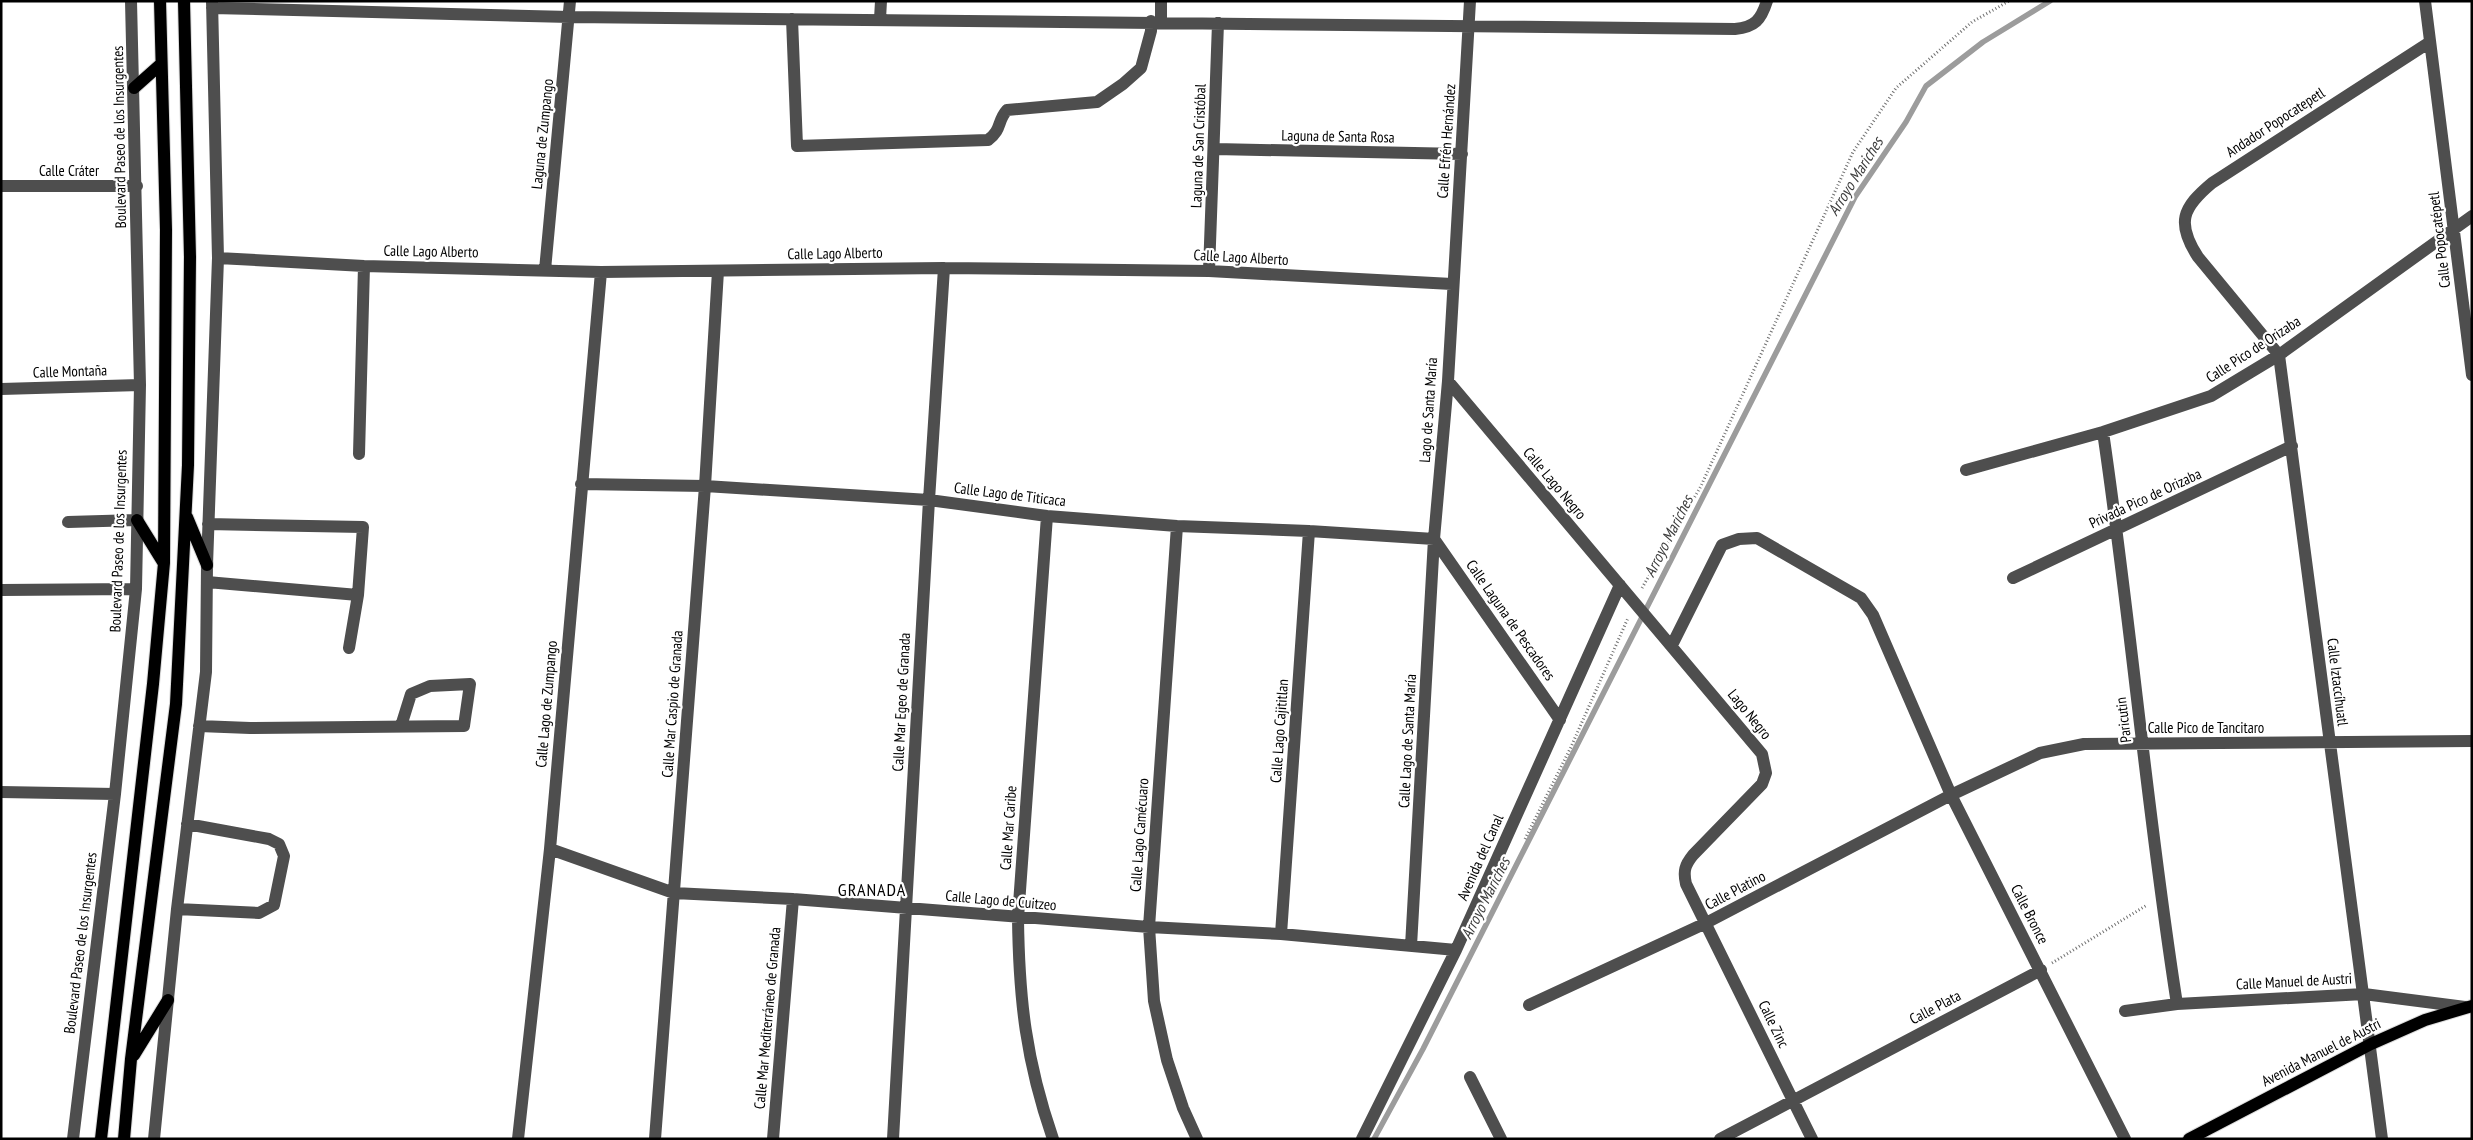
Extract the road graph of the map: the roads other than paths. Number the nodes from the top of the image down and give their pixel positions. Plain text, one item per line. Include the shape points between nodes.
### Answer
1 (131, 1) edge
2 (160, 1) edge
3 (184, 1) edge
4 (570, 1) edge
5 (881, 1) edge
6 (1161, 1) edge
7 (1470, 1) edge
8 (1767, 1) edge
9 (2425, 1) edge
10 (212, 5) edge
11 (570, 17) junction
12 (792, 19) junction
13 (880, 19) junction
14 (1156, 22) junction
15 (1218, 23) junction
16 (1469, 26) junction
17 (2430, 42) junction
18 (161, 64) junction
19 (134, 88) junction
20 (1215, 149) junction
21 (1462, 154) junction
22 (1, 186) edge
23 (137, 186) junction
24 (2472, 216) edge
25 (2455, 228) junction
26 (218, 258) junction
27 (364, 266) junction
28 (944, 268) junction
29 (545, 270) junction
30 (718, 271) junction
31 (1209, 271) junction
32 (600, 272) junction
33 (1452, 284) junction
34 (2279, 355) junction
35 (2472, 375) edge
36 (1448, 381) junction
37 (140, 385) junction
38 (1, 390) edge
39 (2102, 432) junction
40 (2292, 446) junction
41 (359, 454) dead end
42 (1966, 470) dead end
43 (581, 484) junction
44 (705, 486) junction
45 (929, 500) junction
46 (185, 512) junction
47 (1047, 516) junction
48 (137, 520) junction
49 (68, 522) dead end
50 (208, 524) junction
51 (1177, 526) junction
52 (2117, 530) junction
53 (1309, 531) junction
54 (1434, 539) junction
55 (164, 563) junction
56 (207, 565) junction
57 (2012, 578) dead end
58 (207, 582) junction
59 (1620, 585) junction
60 (136, 589) junction
61 (1, 590) edge
62 (358, 594) junction
63 (1636, 604) joint
64 (1672, 645) junction
65 (349, 648) dead end
66 (1560, 720) junction
67 (199, 726) junction
68 (401, 726) junction
69 (2472, 741) edge
70 (2142, 743) junction
71 (2329, 743) junction
72 (1, 792) edge
73 (115, 794) junction
74 (1951, 795) junction
75 (186, 824) junction
76 (550, 849) junction
77 (674, 893) junction
78 (793, 900) junction
79 (906, 908) junction
80 (177, 909) junction
81 (1018, 918) junction
82 (1706, 923) junction
83 (1149, 927) junction
84 (1281, 934) junction
85 (1411, 946) junction
86 (1456, 950) junction
87 (2041, 970) junction
88 (2364, 994) junction
89 (168, 1000) junction
90 (2177, 1004) junction
91 (1529, 1005) dead end
92 (2468, 1007) edge
93 (2125, 1011) dead end
94 (2371, 1044) junction
95 (131, 1059) junction
96 (1470, 1077) dead end
97 (1793, 1100) junction
98 (72, 1139) edge
99 (101, 1139) edge
100 (124, 1139) edge
101 (154, 1139) edge
102 (518, 1139) edge
103 (654, 1139) edge
104 (773, 1139) edge
105 (893, 1139) edge
106 (1054, 1139) edge
107 (1197, 1139) edge
108 (1362, 1139) edge
109 (1501, 1139) edge
110 (1720, 1139) edge
111 (1812, 1139) edge
112 (2126, 1139) edge
113 (2189, 1139) edge
114 (2382, 1139) edge

1 - 19 street, Boulevard Paseo de los Insurgentes
2 - 18 main road
3 - 46 main road via 190,257
4 - 11 street, Laguna de Zumpango
5 - 13 street
6 - 14 street
7 - 16 street, Calle Efrén Hernández
8 - 16 street via 1757,22 1750,27 1735,29
9 - 17 street, Calle Popocatépetl
10 - 11 street
10 - 26 street
11 - 12 street
11 - 29 street, Laguna de Zumpango
12 - 13 street
12 - 14 street via 797,146 988,140 997,134 1007,110 1097,102 1124,84 1141,68
13 - 14 street
14 - 15 street
15 - 16 street
15 - 20 street, Laguna de San Cristóbal
16 - 21 street, Calle Efrén Hernández
17 - 25 street, Calle Popocatépetl
17 - 34 street, Andador Popocatepetl via 2232,169 2192,199 2185,227 2187,241
18 - 19 main road
18 - 55 main road via 166,230
19 - 23 street, Boulevard Paseo de los Insurgentes
20 - 21 street, Laguna de Santa Rosa
20 - 31 street, Laguna de San Cristóbal
21 - 33 street, Calle Efrén Hernández
22 - 23 street, Calle Cráter
23 - 37 street, Boulevard Paseo de los Insurgentes
24 - 25 street, Calle Pico de Orizaba
25 - 34 street, Calle Pico de Orizaba
25 - 35 street, Calle Popocatépetl
26 - 27 street, Calle Lago Alberto
26 - 50 street
27 - 29 street, Calle Lago Alberto
27 - 41 street
28 - 30 street, Calle Lago Alberto
28 - 31 street, Calle Lago Alberto
28 - 45 street, Calle Mar Egeo de Granada
29 - 32 street, Calle Lago Alberto
30 - 32 street, Calle Lago Alberto
30 - 44 street, Calle Mar Caspio de Granada
31 - 33 street, Calle Lago Alberto
32 - 43 street, Calle Lago de Zumpango
33 - 36 street, Lago de Santa María
34 - 39 street, Calle Pico de Orizaba via 2211,396
34 - 40 street, Calle Iztaccíhuatl
36 - 54 street, Lago de Santa María
36 - 59 street, Calle Lago Negro
37 - 38 street, Calle Montaña
37 - 48 street, Boulevard Paseo de los Insurgentes
39 - 42 street, Calle Pico de Orizaba
39 - 52 street, Paricutin
40 - 52 street, Privada Pico de Orizaba
40 - 71 street, Calle Iztaccíhuatl
43 - 44 street, Calle Lago de Titicaca
43 - 76 street, Calle Lago de Zumpango
44 - 45 street, Calle Lago de Titicaca
44 - 77 street, Calle Mar Caspio de Granada
45 - 47 street, Calle Lago de Titicaca
45 - 79 street, Calle Mar Egeo de Granada
46 - 56 main road
46 - 95 main road via 176,704
47 - 51 street, Calle Lago de Titicaca
47 - 81 street, Calle Mar Caribe
48 - 49 street
48 - 55 main road
48 - 60 street, Boulevard Paseo de los Insurgentes
50 - 56 street
50 - 62 street via 363,527
51 - 53 street, Calle Lago de Titicaca
51 - 83 street, Calle Lago Camécuaro
52 - 57 street, Privada Pico de Orizaba
52 - 70 street, Paricutin
53 - 54 street, Calle Lago de Titicaca
53 - 84 street, Calle Lago Cajititlan
54 - 66 street, Calle Laguna de Pescadores
54 - 85 street, Calle Lago de Santa María
55 - 99 main road
56 - 58 street
58 - 62 street
58 - 67 street via 206,672
59 - 63 street, Calle Lago Negro
59 - 66 street, Avenida del Canal
60 - 61 street
60 - 73 street, Boulevard Paseo de los Insurgentes
62 - 65 street
63 - 64 street, Lago Negro
64 - 74 street, Calle Bronce via 1722,545 1757,538 1860,598 1873,615
64 - 82 street, Lago Negro via 1756,746 1766,763 1762,784 1685,865 1686,884
66 - 86 street, Avenida del Canal
67 - 68 street
67 - 75 street
68 - 68 street via 410,694 430,686 470,684 464,726
69 - 71 street, Calle Pico de Tancitaro
70 - 71 street, Calle Pico de Tancitaro
70 - 74 street, Calle Pico de Tancitaro via 2063,747 2040,753
70 - 90 street, Paricutin via 2160,897
71 - 88 street, Calle Iztaccíhuatl
72 - 73 street
73 - 98 street, Boulevard Paseo de los Insurgentes
74 - 82 street, Calle Platino
74 - 87 street, Calle Bronce
75 - 80 street
75 - 80 street via 269,839 280,844 284,856 274,905 268,910 259,913
76 - 77 street, Calle Lago de Cuitzeo
76 - 102 street, Calle Lago de Zumpango
77 - 78 street, Calle Lago de Cuitzeo
77 - 103 street, Calle Mar Caspio de Granada
78 - 79 street, Calle Lago de Cuitzeo
78 - 104 street, Calle Mar Mediterráneo de Granada
79 - 81 street, Calle Lago de Cuitzeo
79 - 105 street, Calle Mar Egeo de Granada
80 - 89 street
81 - 83 street, Calle Lago de Cuitzeo
81 - 106 street, Calle Mar Caribe via 1018,980 1023,1026 1038,1096
82 - 91 street, Calle Platino
82 - 97 street, Calle Zinc
83 - 84 street, Calle Lago de Cuitzeo
83 - 107 street, Calle Lago Camécuaro via 1154,1001 1167,1060
84 - 85 street, Calle Lago de Cuitzeo
85 - 86 street, Calle Lago de Cuitzeo
86 - 108 street, Avenida del Canal
87 - 97 street, Calle Plata
87 - 112 street, Calle Bronce
88 - 90 street, Calle Manuel de Austri
88 - 92 street, Calle Manuel de Austri
88 - 94 street, Calle Iztaccíhuatl
89 - 95 main road
89 - 101 street
90 - 93 street, Calle Manuel de Austri
92 - 94 main road, Avenida Manuel de Austri via 2425,1020
94 - 113 main road, Avenida Manuel de Austri
94 - 114 street, Calle Iztaccíhuatl
95 - 100 main road
96 - 109 street
97 - 110 street, Calle Plata
97 - 111 street, Calle Zinc

